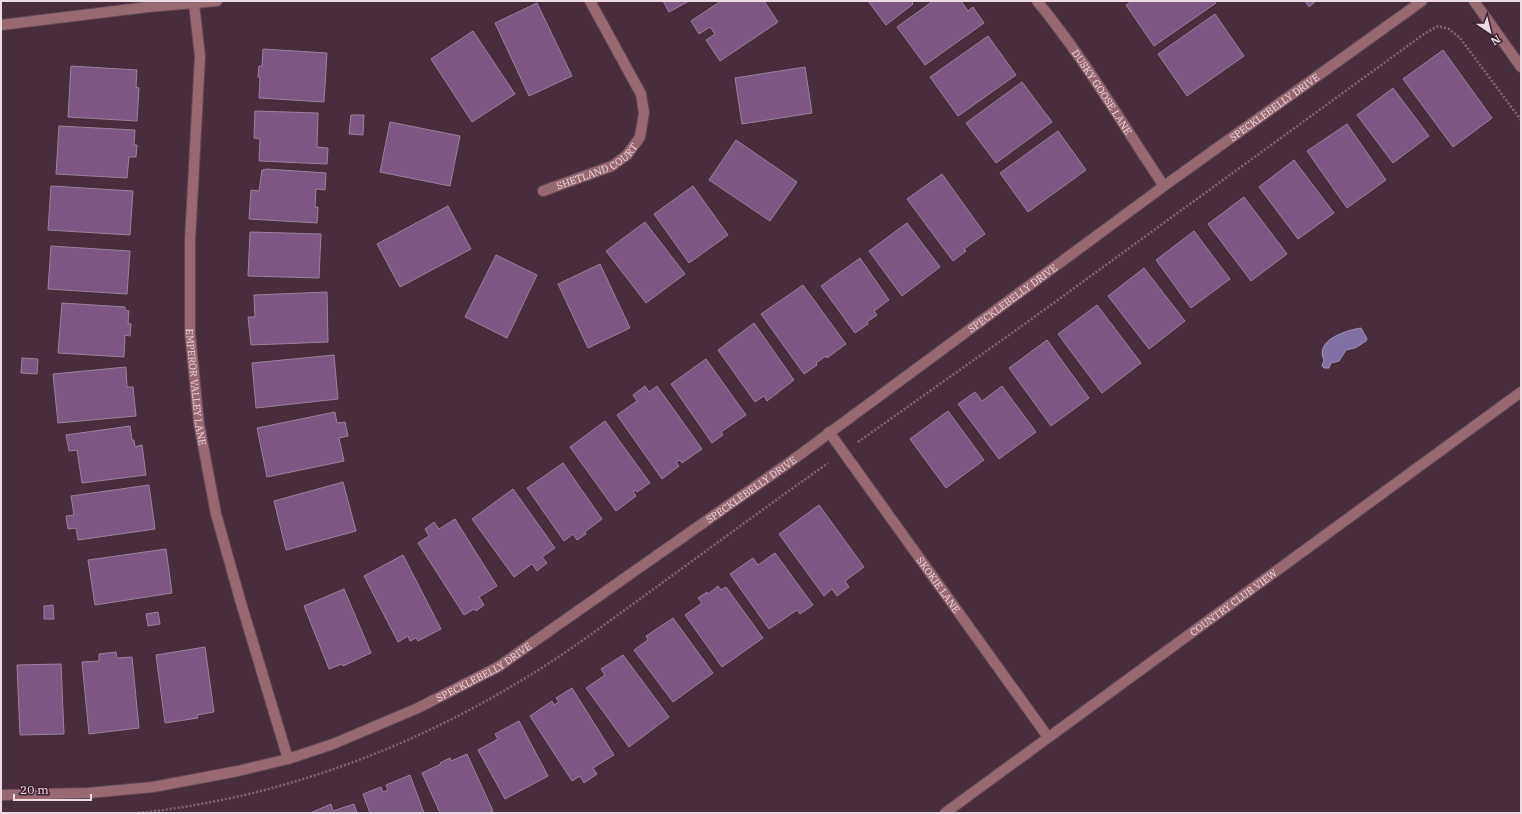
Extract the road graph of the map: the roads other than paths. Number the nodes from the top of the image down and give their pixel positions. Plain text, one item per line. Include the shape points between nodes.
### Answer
1 (217, 1) edge
2 (590, 1) edge
3 (1037, 1) edge
4 (1422, 1) edge
5 (1474, 1) edge
6 (194, 4) junction
7 (1, 25) edge
8 (1521, 67) edge
9 (1164, 186) junction
10 (543, 191) dead end
11 (1521, 392) edge
12 (829, 432) junction
13 (1048, 737) junction
14 (288, 759) junction
15 (1, 795) edge
16 (945, 813) edge

1 - 6 street
2 - 10 street, SHETLAND COURT via 641,94 644,113 640,137 627,155 612,166
3 - 9 street, DUSKY GOOSE LANE via 1088,68
4 - 9 street, SPECKLEBELLY DRIVE
5 - 8 street
6 - 7 street
6 - 14 street, EMPEROR VALLEY LANE via 200,56 190,241 190,333 199,424 216,514 240,603
9 - 12 street, SPECKLEBELLY DRIVE
11 - 13 street, COUNTRY CLUB VIEW
12 - 13 street, SKOKIE LANE
12 - 14 street, SPECKLEBELLY DRIVE via 721,512 498,667 418,708 333,744
13 - 16 street, COUNTRY CLUB VIEW
14 - 15 street, SPECKLEBELLY DRIVE via 153,787 89,793

